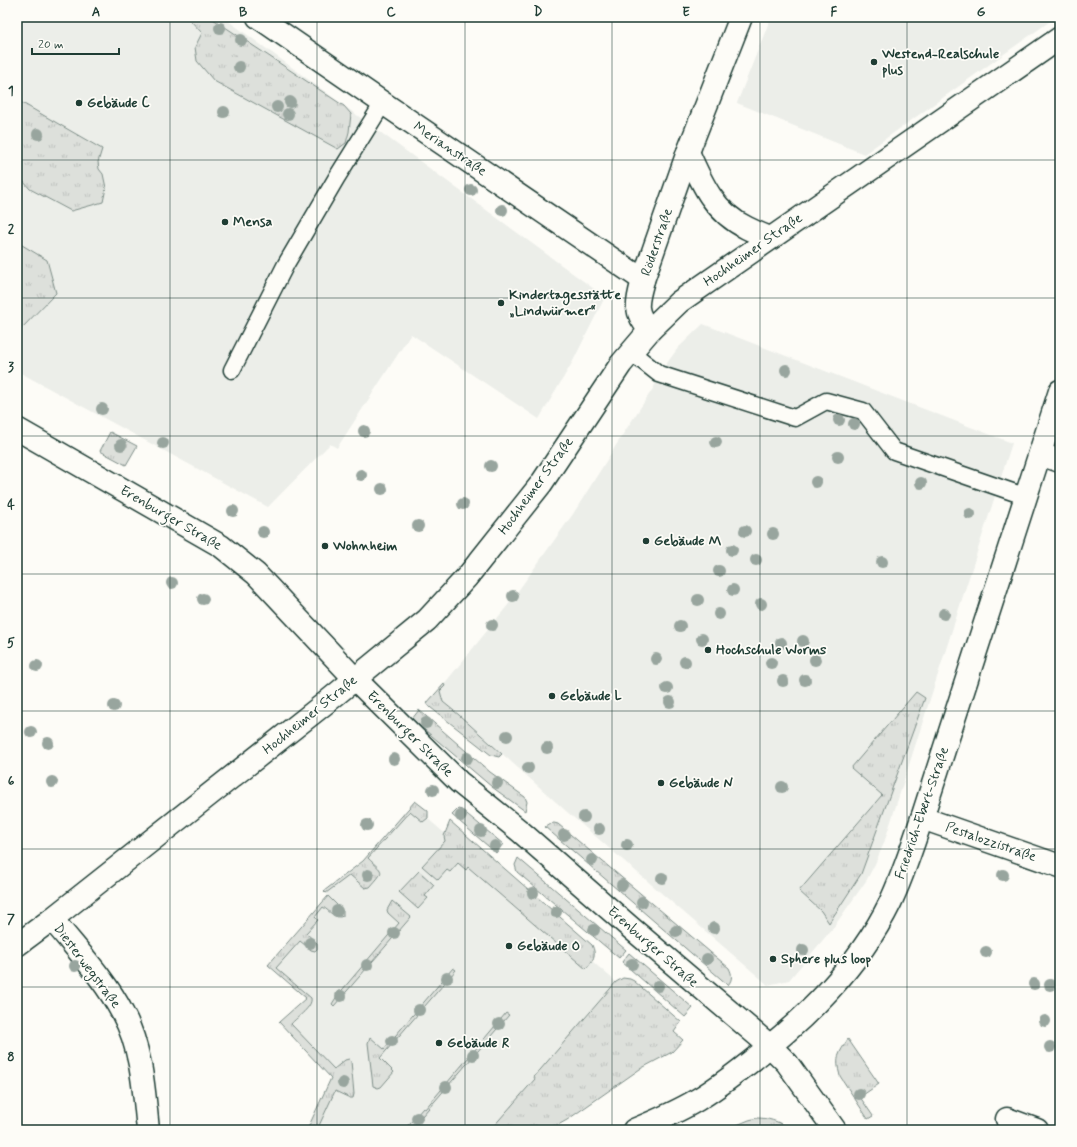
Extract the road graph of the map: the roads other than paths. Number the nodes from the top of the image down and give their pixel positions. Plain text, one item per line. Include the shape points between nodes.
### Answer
1 (258, 17) edge
2 (741, 17) edge
3 (1060, 38) edge
4 (383, 104) junction
5 (688, 152) junction
6 (770, 238) junction
7 (643, 280) junction
8 (650, 330) junction
9 (631, 352) junction
10 (232, 370) dead end
11 (1060, 391) edge
12 (17, 429) edge
13 (1050, 458) edge
14 (1027, 497) junction
15 (355, 679) junction
16 (922, 818) junction
17 (1060, 866) edge
18 (52, 919) junction
19 (17, 945) edge
20 (770, 1046) junction
21 (1007, 1119) dead end
22 (148, 1130) edge
23 (634, 1130) edge
24 (835, 1130) edge
25 (1037, 1130) edge

1 - 4 street, Merianstraße
2 - 5 street, Röderstraße
3 - 6 street, Hochheimer Straße
4 - 7 street, Merianstraße
4 - 10 lane via 337,176 286,264
5 - 6 street via 710,198 726,215 746,228
5 - 7 street, Röderstraße
6 - 8 street, Hochheimer Straße via 679,302
7 - 8 street, Röderstraße via 638,307 640,317
8 - 9 street, Hochheimer Straße
9 - 14 lane via 659,374 794,418 826,401 863,411 894,451
9 - 15 street, Hochheimer Straße via 541,484 467,577 427,620
11 - 13 street, Friedrich-Ebert-Straße
12 - 15 street, Erenburger Straße via 220,546 256,574
13 - 14 street, Friedrich-Ebert-Straße
14 - 16 street, Friedrich-Ebert-Straße
15 - 18 street, Hochheimer Straße
15 - 20 street, Erenburger Straße via 459,782 521,832
16 - 17 street, Pestalozzistraße
16 - 20 street, Friedrich-Ebert-Straße via 890,904 859,953 823,999
18 - 19 street, Hochheimer Straße
18 - 22 street, Diesterwegstraße via 103,982 124,1015 139,1064
20 - 23 street, Friedrich-Ebert-Straße via 716,1089 683,1108
20 - 24 street, Erenburger Straße via 787,1063
21 - 25 street

